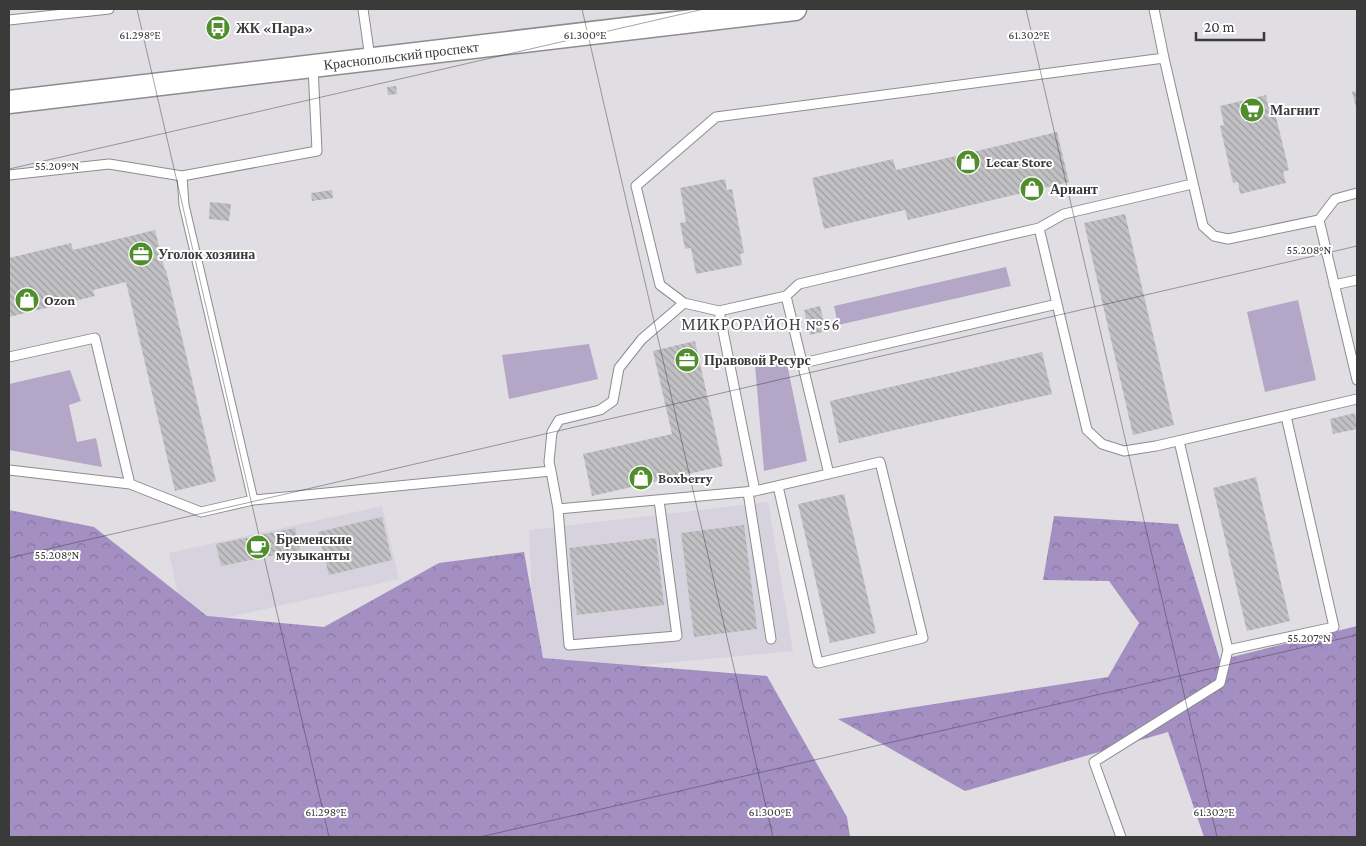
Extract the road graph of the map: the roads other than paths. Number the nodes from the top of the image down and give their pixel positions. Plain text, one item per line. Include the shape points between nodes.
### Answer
1 (110, 9) edge
2 (363, 9) edge
3 (790, 9) edge
4 (1154, 9) edge
5 (9, 20) edge
6 (1164, 58) junction
7 (370, 59) junction
8 (313, 65) junction
9 (9, 102) edge
10 (9, 175) edge
11 (182, 176) junction
12 (1192, 184) junction
13 (1357, 194) edge
14 (1319, 220) junction
15 (1039, 228) junction
16 (1357, 280) edge
17 (1334, 285) junction
18 (786, 296) junction
19 (684, 303) junction
20 (1057, 304) junction
21 (719, 311) junction
22 (9, 357) edge
23 (803, 363) junction
24 (1357, 380) edge
25 (1357, 399) edge
26 (1286, 416) junction
27 (1179, 441) junction
28 (9, 470) edge
29 (550, 471) junction
30 (829, 474) junction
31 (130, 484) junction
32 (778, 486) junction
33 (751, 491) junction
34 (253, 500) junction
35 (659, 500) junction
36 (558, 509) junction
37 (771, 639) dead end
38 (1228, 650) junction
39 (1121, 837) edge

1 - 5 lane
2 - 7 lane
3 - 7 street, Краснопольский проспект
4 - 6 lane
6 - 12 lane
6 - 19 lane via 716,117 636,186 660,285
7 - 8 street, Краснопольский проспект
8 - 9 street, Краснопольский проспект
8 - 11 lane via 317,151
10 - 11 lane via 109,164
11 - 34 lane via 184,205
12 - 14 lane via 1203,226 1214,236 1228,239
12 - 15 lane via 1064,214
13 - 14 lane via 1335,199
14 - 17 lane
15 - 18 lane via 799,284
15 - 20 lane
16 - 17 lane
17 - 24 lane
18 - 21 lane
18 - 23 lane
19 - 21 lane
19 - 29 lane via 642,339 619,368 613,401 600,410 559,420 552,432
20 - 23 lane
20 - 27 lane via 1087,430 1102,444 1124,451
21 - 33 lane
22 - 31 lane via 95,338
23 - 30 lane
25 - 26 lane
26 - 27 lane
26 - 38 lane via 1334,627
27 - 38 lane
28 - 31 lane
29 - 34 lane
29 - 36 lane
30 - 32 lane
30 - 32 lane via 880,462 922,638 818,663
31 - 34 lane via 202,512
32 - 33 lane
33 - 35 lane
33 - 37 lane
35 - 36 lane
35 - 36 lane via 677,636 569,645
38 - 39 lane via 1220,684 1094,762

